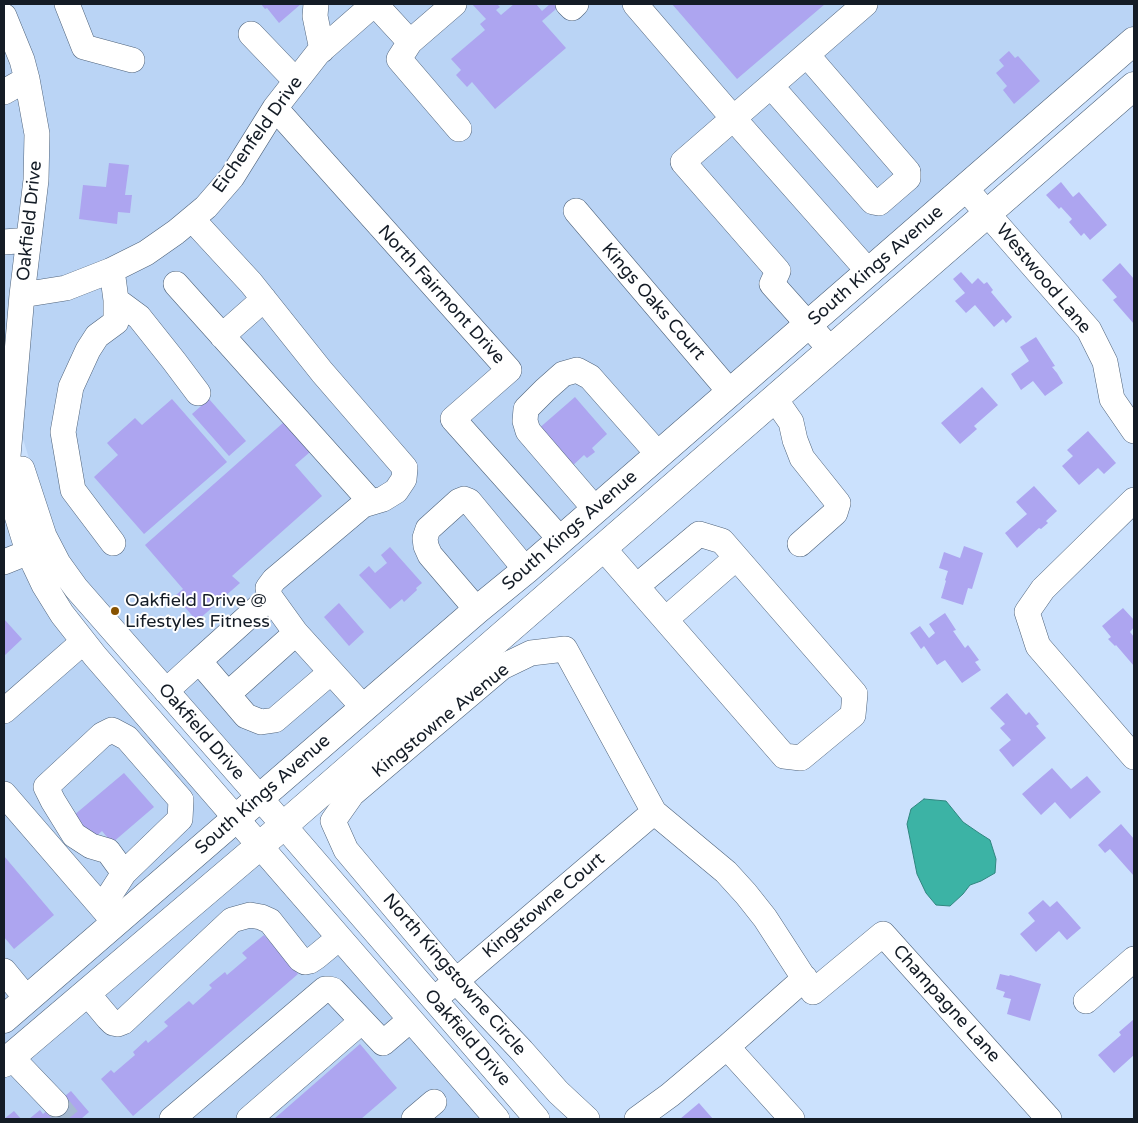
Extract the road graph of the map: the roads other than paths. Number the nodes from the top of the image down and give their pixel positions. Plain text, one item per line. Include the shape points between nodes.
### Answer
1 (67, 4) edge
2 (316, 4) edge
3 (374, 4) edge
4 (454, 4) edge
5 (568, 4) edge
6 (576, 4) edge
7 (635, 4) edge
8 (865, 4) edge
9 (4, 16) edge
10 (251, 34) dead end
11 (1134, 41) edge
12 (410, 42) junction
13 (322, 50) junction
14 (807, 55) junction
15 (132, 60) dead end
16 (27, 79) junction
17 (296, 82) junction
18 (771, 86) junction
19 (1134, 86) edge
20 (4, 92) edge
21 (275, 108) junction
22 (733, 118) junction
23 (459, 129) dead end
24 (966, 188) junction
25 (576, 211) dead end
26 (988, 213) junction
27 (192, 219) junction
28 (29, 240) junction
29 (4, 242) edge
30 (112, 270) junction
31 (869, 272) junction
32 (176, 284) dead end
33 (22, 295) junction
34 (264, 299) junction
35 (116, 300) junction
36 (808, 324) junction
37 (222, 336) junction
38 (831, 350) junction
39 (730, 392) junction
40 (198, 393) dead end
41 (774, 399) junction
42 (7, 430) edge
43 (1134, 431) edge
44 (658, 454) junction
45 (1134, 500) edge
46 (371, 502) junction
47 (595, 509) junction
48 (560, 539) junction
49 (113, 543) dead end
50 (800, 544) dead end
51 (604, 548) junction
52 (29, 552) junction
53 (736, 558) junction
54 (4, 562) edge
55 (526, 570) junction
56 (637, 586) junction
57 (270, 597) junction
58 (477, 610) junction
59 (666, 619) junction
60 (296, 633) junction
61 (83, 642) junction
62 (199, 661) junction
63 (331, 672) junction
64 (166, 691) junction
65 (228, 694) junction
66 (136, 704) junction
67 (364, 708) junction
68 (4, 711) edge
69 (108, 733) junction
70 (378, 744) junction
71 (1134, 757) edge
72 (4, 794) edge
73 (260, 798) junction
74 (654, 812) junction
75 (236, 819) junction
76 (333, 821) joint
77 (283, 826) junction
78 (260, 846) junction
79 (124, 873) junction
80 (108, 915) junction
81 (339, 938) junction
82 (1134, 959) edge
83 (4, 971) edge
84 (804, 978) junction
85 (456, 981) junction
86 (87, 993) junction
87 (27, 999) junction
88 (434, 1000) junction
89 (1086, 1001) dead end
90 (4, 1019) edge
91 (362, 1020) junction
92 (410, 1020) junction
93 (727, 1047) junction
94 (8, 1060) edge
95 (434, 1102) dead end
96 (56, 1104) tunnel mouth
97 (172, 1119) edge
98 (248, 1119) edge
99 (414, 1119) edge
100 (497, 1119) edge
101 (537, 1119) edge
102 (587, 1119) edge
103 (636, 1119) edge
104 (792, 1119) edge
105 (1050, 1119) edge

1 - 15 street via 84,47
2 - 13 street via 315,16
3 - 12 street
3 - 13 street, Eichenfeld Drive
4 - 12 street
5 - 6 street via 572,8
7 - 22 street
8 - 14 street
9 - 16 street, Oakfield Drive
10 - 17 street
11 - 24 main road, South Kings Avenue
12 - 23 street via 399,60
13 - 17 street, Eichenfeld Drive
14 - 18 street
14 - 18 street via 908,172 908,178 879,203 872,202
16 - 20 street
16 - 28 street, Oakfield Drive via 37,134
17 - 21 street, Eichenfeld Drive
18 - 22 street
19 - 26 main road, South Kings Avenue
21 - 27 street, Eichenfeld Drive via 232,177
21 - 48 street, North Fairmont Drive via 508,370 453,419
22 - 31 street
22 - 36 street via 683,162 778,271 772,284
24 - 26 street, Westwood Lane
24 - 31 main road, South Kings Avenue
25 - 39 street, Kings Oaks Court
26 - 38 main road, South Kings Avenue
26 - 43 street, Westwood Lane via 1089,330 1105,362 1112,398
27 - 30 street, Eichenfeld Drive via 146,253
27 - 34 street
28 - 29 street
28 - 33 street, Oakfield Drive
30 - 33 street, Eichenfeld Drive via 66,288
30 - 35 street
31 - 36 main road, South Kings Avenue
32 - 37 street
33 - 42 street, Oakfield Drive
34 - 37 street
34 - 46 street via 405,468 404,479 396,491
35 - 40 street via 139,317
35 - 49 street via 116,322 92,343 71,387 63,432 73,490
36 - 38 street
36 - 39 main road, South Kings Avenue
37 - 46 street
38 - 41 main road, South Kings Avenue
39 - 44 main road, South Kings Avenue
41 - 50 street via 791,422 802,458 838,503 835,513
41 - 51 main road, South Kings Avenue
42 - 52 street, Oakfield Drive via 10,479
42 - 64 street, Oakfield Drive via 36,516 58,563
44 - 47 main road, South Kings Avenue
44 - 47 street via 590,377 577,370 563,374 526,409 525,421 528,431
45 - 71 street via 1043,589 1027,612 1038,646
46 - 57 street via 363,505 274,580 268,588
47 - 48 main road, South Kings Avenue
48 - 55 main road, South Kings Avenue
51 - 56 street
51 - 70 main road, South Kings Avenue
52 - 54 street
52 - 61 street, Oakfield Drive via 53,600
53 - 56 street via 722,541 699,534
53 - 59 street
53 - 59 street via 855,694 853,714 801,758 784,756
55 - 58 main road, South Kings Avenue
55 - 58 street via 469,501 459,501 428,529 426,546
55 - 70 main road via 525,590 515,606 462,652
56 - 59 street
57 - 60 street
57 - 62 street
58 - 67 main road, South Kings Avenue
60 - 63 street
60 - 65 street
61 - 66 street, Oakfield Drive
61 - 68 street
62 - 64 street
62 - 65 street
63 - 65 street via 275,720 261,722 246,716
63 - 67 street
64 - 73 street, Oakfield Drive
66 - 69 street
66 - 75 street, Oakfield Drive
67 - 73 main road, South Kings Avenue
69 - 79 street via 127,738 181,800 180,819
69 - 79 street via 46,787 74,834 91,846 108,851
70 - 77 main road, South Kings Avenue
72 - 80 street
73 - 75 main road, South Kings Avenue
73 - 77 street, Oakfield Drive
74 - 76 street, Kingstowne Avenue via 565,649 531,653 502,667 352,794
74 - 84 street via 726,872 746,894
74 - 85 street, Kingstowne Court
75 - 78 street, Oakfield Drive
75 - 80 main road, South Kings Avenue
76 - 85 street, North Kingstowne Circle via 346,850
77 - 78 main road, South Kings Avenue
77 - 88 street, Oakfield Drive
78 - 81 street, Oakfield Drive
78 - 86 main road, South Kings Avenue
79 - 80 street
80 - 87 main road, South Kings Avenue
81 - 86 street via 305,962 270,921 250,915 232,920 123,1022 113,1023
81 - 92 street, Oakfield Drive
82 - 89 street
83 - 87 street
84 - 93 street
84 - 105 street, Champagne Lane via 814,992 883,934
85 - 88 street, Kingstowne Court
85 - 102 street, North Kingstowne Circle
86 - 94 main road, South Kings Avenue
87 - 90 main road, South Kings Avenue
88 - 101 street, Oakfield Drive
91 - 92 street via 383,1044
91 - 97 street via 333,990 325,989
91 - 98 street
92 - 100 street, Oakfield Drive
93 - 103 street
93 - 104 street
94 - 96 street
95 - 99 street

